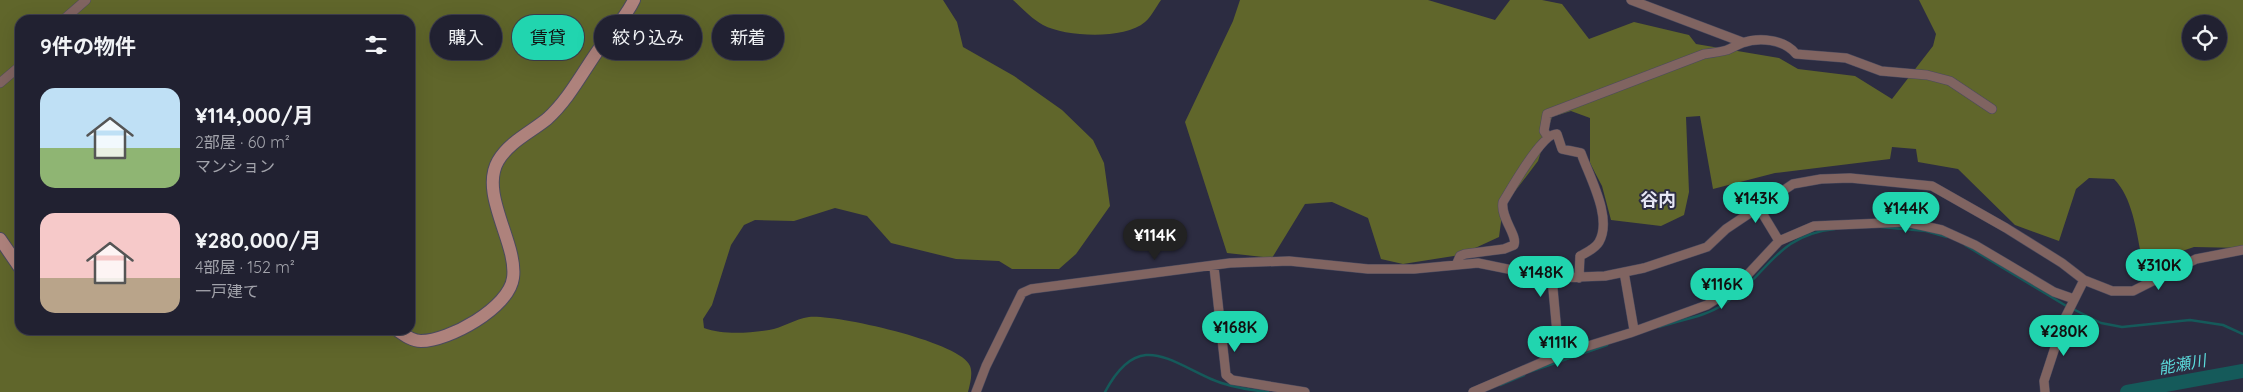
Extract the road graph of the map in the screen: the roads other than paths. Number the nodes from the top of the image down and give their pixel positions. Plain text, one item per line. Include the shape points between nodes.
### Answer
1 (86, 0) edge
2 (634, 0) edge
3 (1631, 0) edge
4 (70, 15) edge
5 (1742, 42) junction
6 (15, 70) edge
7 (0, 83) edge
8 (1992, 109) dead end
9 (1548, 137) junction
10 (1759, 208) junction
11 (0, 239) edge
12 (1779, 242) junction
13 (2243, 250) edge
14 (15, 261) edge
15 (1458, 263) junction
16 (1214, 267) junction
17 (1624, 272) junction
18 (1552, 278) junction
19 (1579, 278) junction
20 (2084, 280) junction
21 (2072, 301) junction
22 (1634, 330) junction
23 (404, 335) edge
24 (1559, 355) junction
25 (976, 392) edge
26 (1304, 392) edge
27 (1473, 392) edge
28 (2045, 392) edge

1 - 4 street
2 - 23 street via 626,16 565,99 547,118 503,153 495,167 493,188 514,278 506,296 478,321 441,336 420,341
3 - 5 street
5 - 8 street via 1779,42 1796,54 1846,58 1881,71 1927,75 1950,81
5 - 9 street via 1728,50 1704,54 1547,114 1544,131
6 - 7 street
9 - 15 street via 1503,202 1502,209 1514,236 1514,245 1465,254 1460,256
9 - 19 street via 1558,134 1562,148 1581,152 1603,208 1601,237 1598,244 1580,256
10 - 12 street
10 - 17 street via 1707,247 1661,264
10 - 20 street via 1793,184 1821,179 1878,180 1932,186 2014,233
11 - 14 street
12 - 21 street via 1814,226 1906,222 1942,230 1967,241
12 - 22 street via 1738,285 1707,305
13 - 20 street via 2196,258 2133,291 2112,292
15 - 16 street via 1414,269 1368,269 1289,261
15 - 18 street via 1478,263
16 - 25 street via 1031,289 1022,293
16 - 26 street via 1226,375 1232,380
17 - 19 street
17 - 22 street
18 - 19 street
18 - 24 street
20 - 21 street
21 - 28 street via 2044,382
22 - 24 street
24 - 27 street

